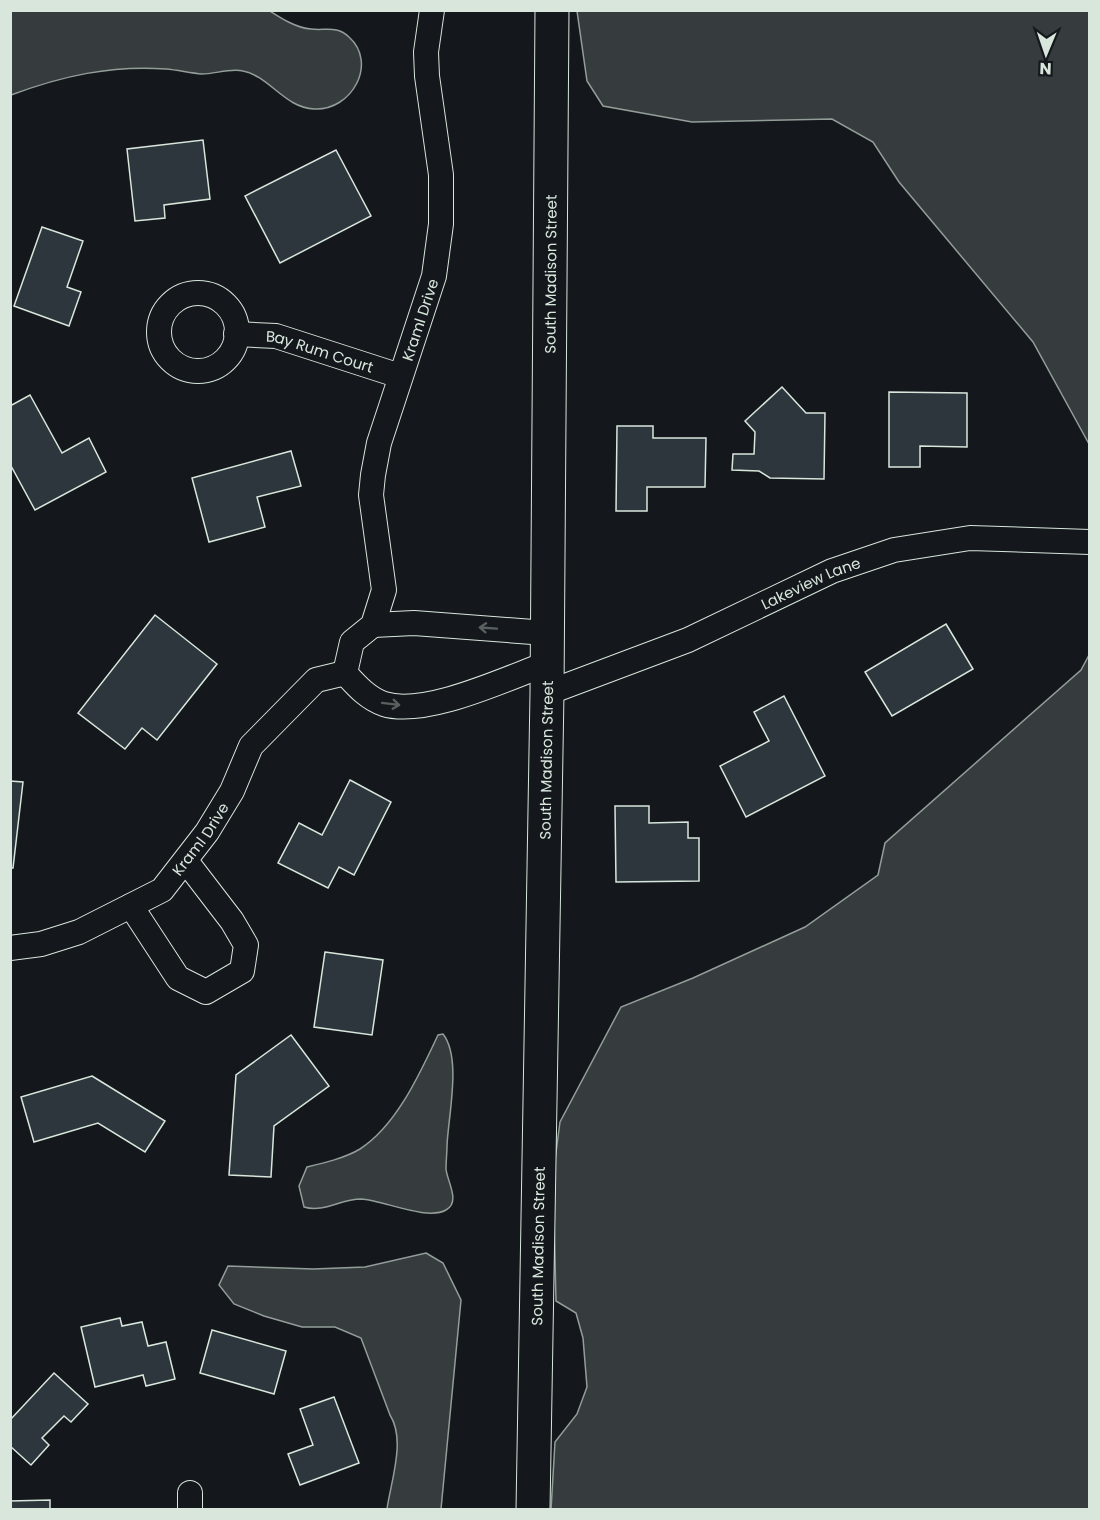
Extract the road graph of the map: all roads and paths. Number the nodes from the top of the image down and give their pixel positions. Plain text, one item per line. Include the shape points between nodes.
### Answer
1 (432, 10) edge
2 (552, 10) edge
3 (236, 334) dead end
4 (400, 376) junction
5 (1089, 542) edge
6 (373, 625) junction
7 (546, 633) junction
8 (345, 672) junction
9 (546, 679) junction
10 (186, 861) junction
11 (131, 906) junction
12 (10, 948) edge
13 (533, 1509) edge

1 - 4 street, Kraml Drive via 427,76 441,175 441,224 434,276
2 - 7 street, South Madison Street
3 - 4 street, Bay Rum Court via 276,336
4 - 6 street, Kraml Drive via 373,475 371,495 384,590
5 - 9 street, Lakeview Lane via 970,538 894,550 832,572 688,640
7 -> 6 street via 414,623
6 - 8 street, Kraml Drive via 352,642
7 - 9 street, South Madison Street
8 -> 9 street via 363,693 385,705 429,706
8 - 10 street, Kraml Drive via 316,680 251,746 232,790
9 - 13 street, South Madison Street
10 - 11 street, Kraml Drive via 162,890
10 - 11 street via 246,945 242,971 206,992 178,978
11 - 12 street, Kraml Drive via 79,932 41,944

